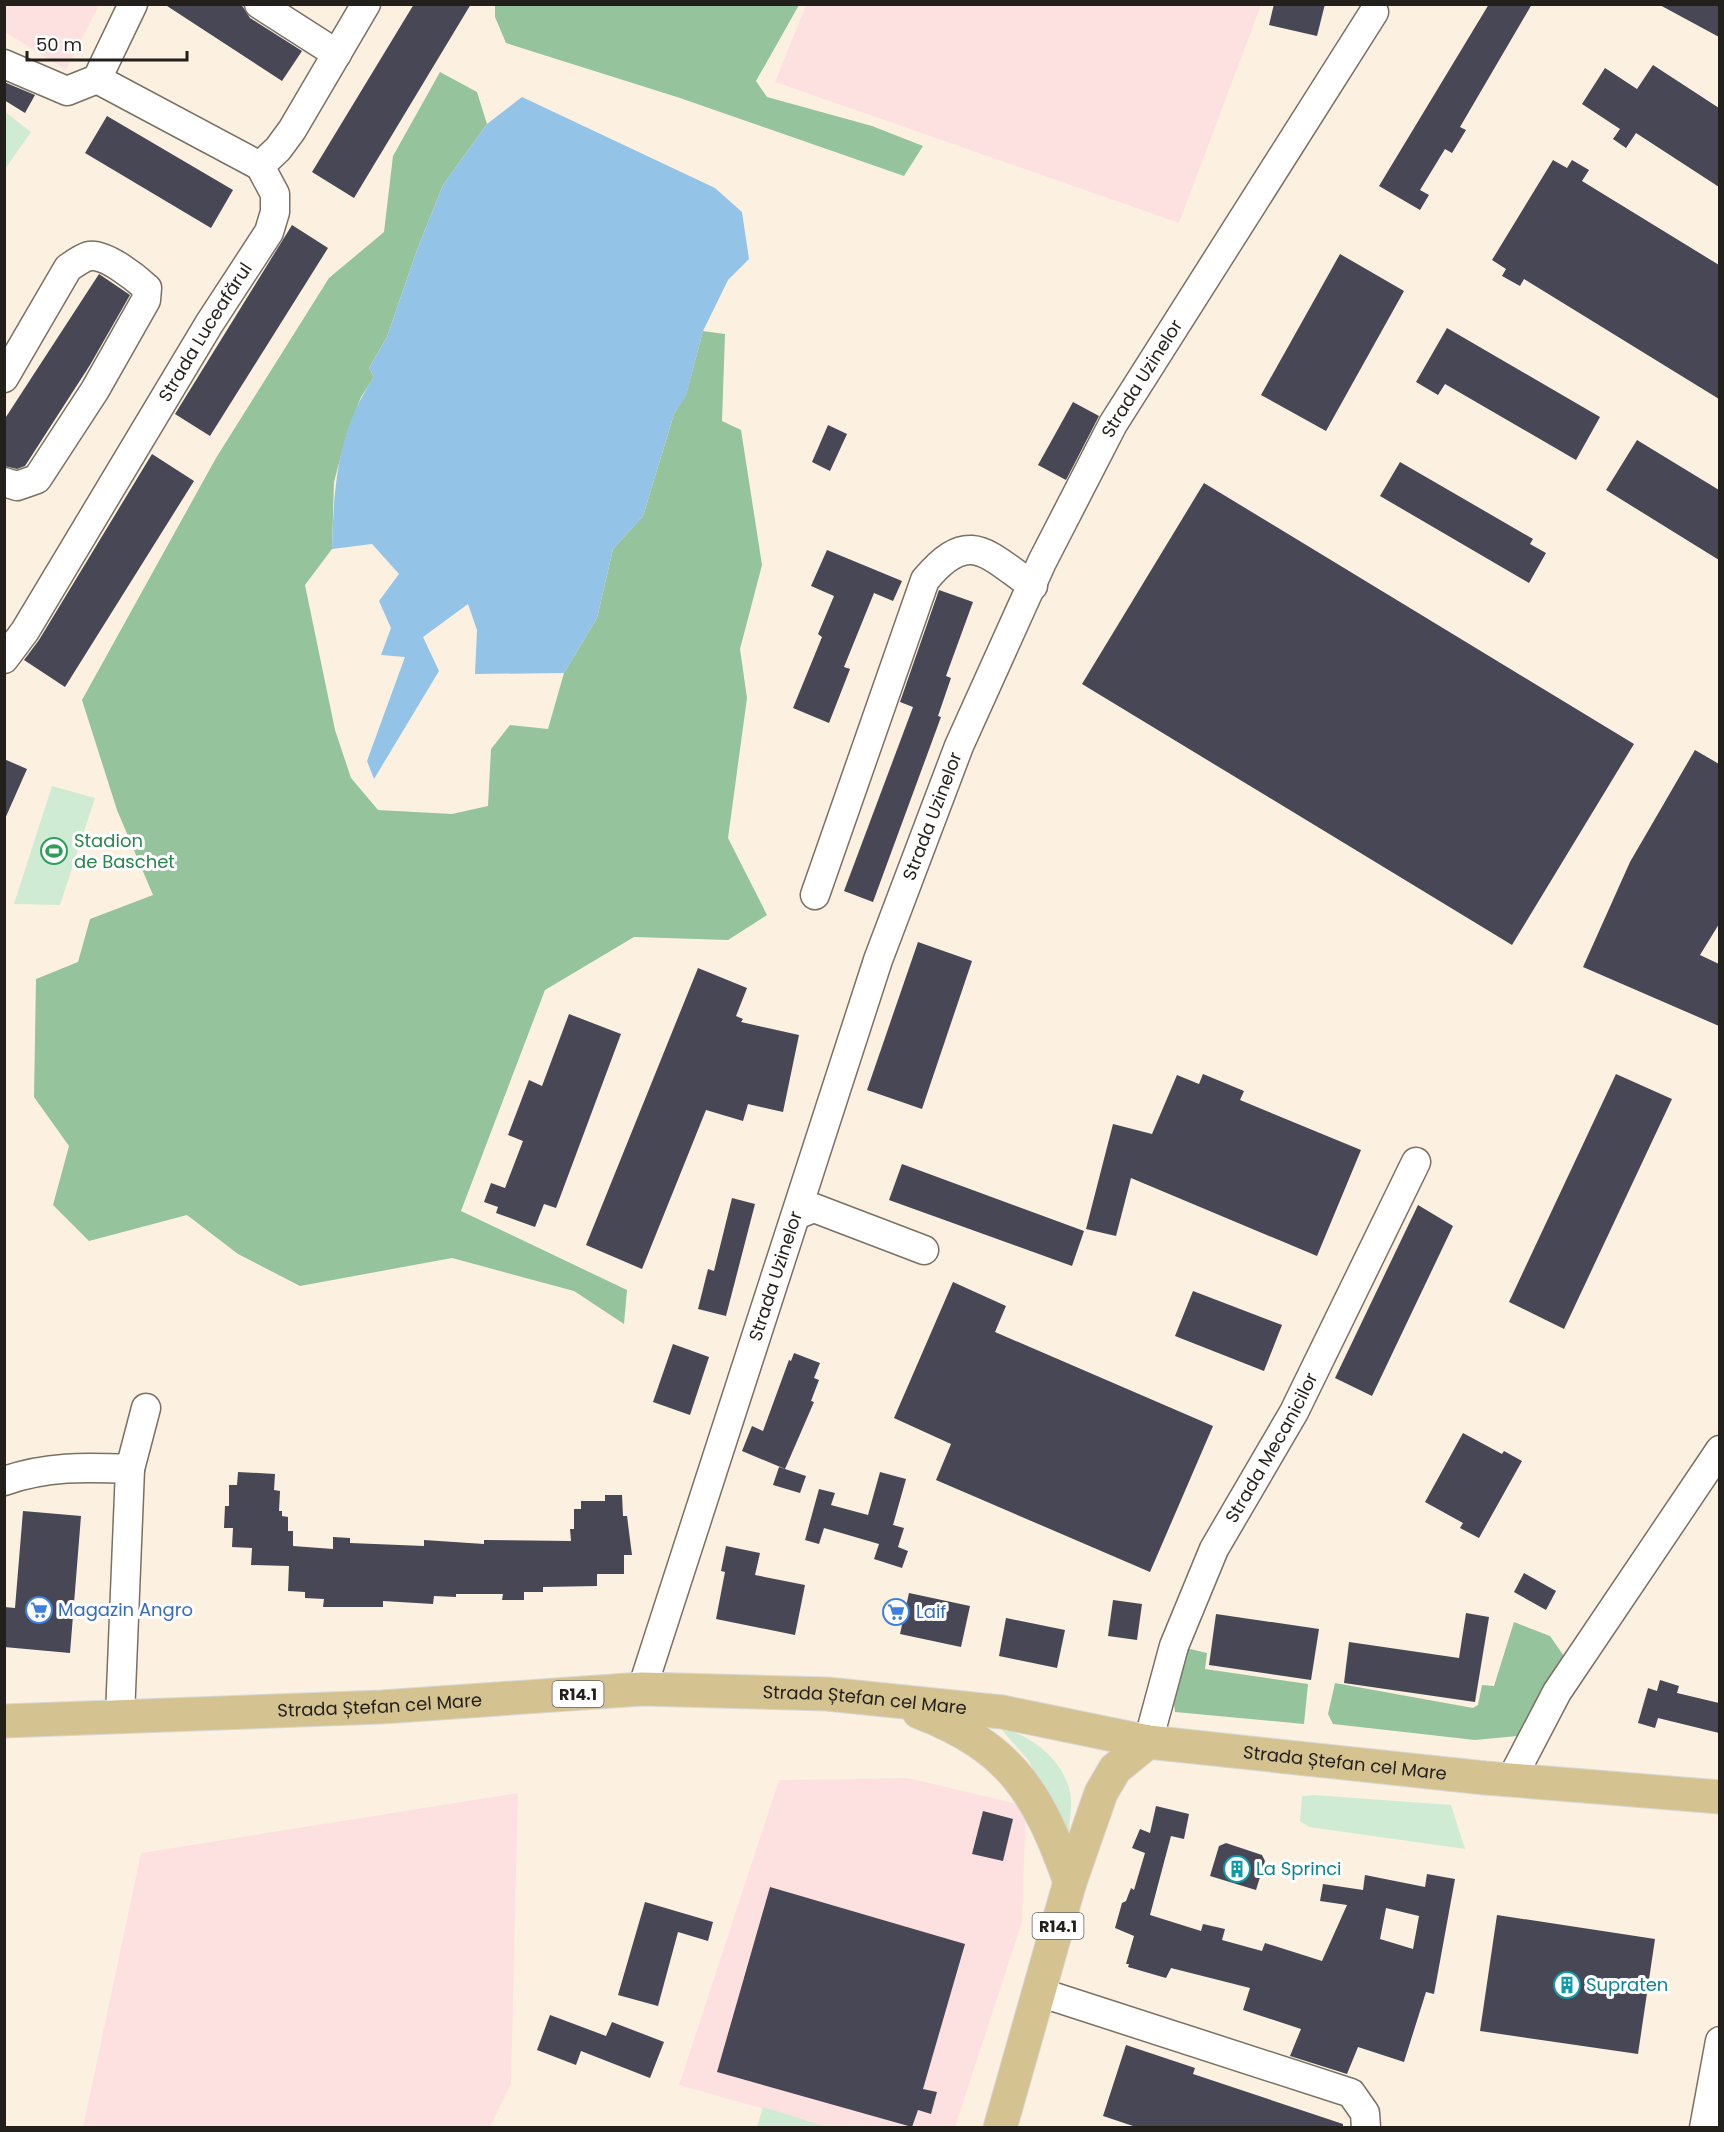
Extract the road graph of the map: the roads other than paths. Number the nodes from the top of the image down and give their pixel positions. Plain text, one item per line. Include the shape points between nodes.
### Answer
1 (133, 4) edge
2 (259, 4) edge
3 (366, 4) edge
4 (1374, 12) dead end
5 (337, 54) junction
6 (4, 64) edge
7 (97, 79) junction
8 (260, 166) junction
9 (4, 378) edge
10 (4, 482) edge
11 (1033, 586) junction
12 (15, 626) edge
13 (4, 659) edge
14 (815, 895) dead end
15 (1416, 1162) dead end
16 (796, 1215) junction
17 (924, 1250) dead end
18 (146, 1408) dead end
19 (1719, 1450) edge
20 (130, 1469) junction
21 (4, 1481) edge
22 (642, 1689) junction
23 (892, 1702) junction
24 (120, 1716) junction
25 (4, 1721) edge
26 (1148, 1742) junction
27 (1511, 1780) junction
28 (1719, 1797) edge
29 (1071, 1882) junction
30 (1039, 1992) junction
31 (1719, 2041) edge
32 (1000, 2127) edge
33 (1366, 2127) edge
34 (1704, 2127) edge

1 - 7 street
2 - 5 street
3 - 5 street
4 - 11 street, Strada Uzinelor via 1113,424
5 - 8 street via 292,130
6 - 7 street via 67,91
7 - 8 street
8 - 12 street, Strada Luceafărul via 275,194 269,232
9 - 10 street via 68,268 78,261 92,255 102,258 131,273 147,288 146,300 95,390 37,479 17,486
11 - 14 street via 981,550 963,549 949,556 925,580
11 - 16 street, Strada Uzinelor via 959,746 878,960
12 - 13 street, Strada Luceafărul
15 - 26 street, Strada Mecanicilor via 1294,1412 1214,1549 1174,1646
16 - 17 street via 814,1208
16 - 22 street, Strada Uzinelor
18 - 20 street
19 - 27 street via 1557,1692
20 - 21 street via 71,1466 32,1471
20 - 24 street
22 - 23 main road, Strada Ștefan cel Mare / R14.1 via 827,1694
22 - 24 main road, Strada Ștefan cel Mare / R14.1 via 382,1707
23 - 26 main road, Strada Ștefan cel Mare / R14.1 via 948,1704 1002,1712
23 - 29 main road, R14.1 via 951,1724 999,1757 1027,1787
24 - 25 main road, Strada Ștefan cel Mare / R14.1
26 - 27 main road, Strada Ștefan cel Mare
26 - 29 main road, R14.1 via 1115,1769 1101,1793
27 - 28 main road, Strada Ștefan cel Mare
29 - 30 main road, R14.1
30 - 32 main road, R14.1
30 - 33 street via 1351,2093 1365,2113
31 - 34 street

